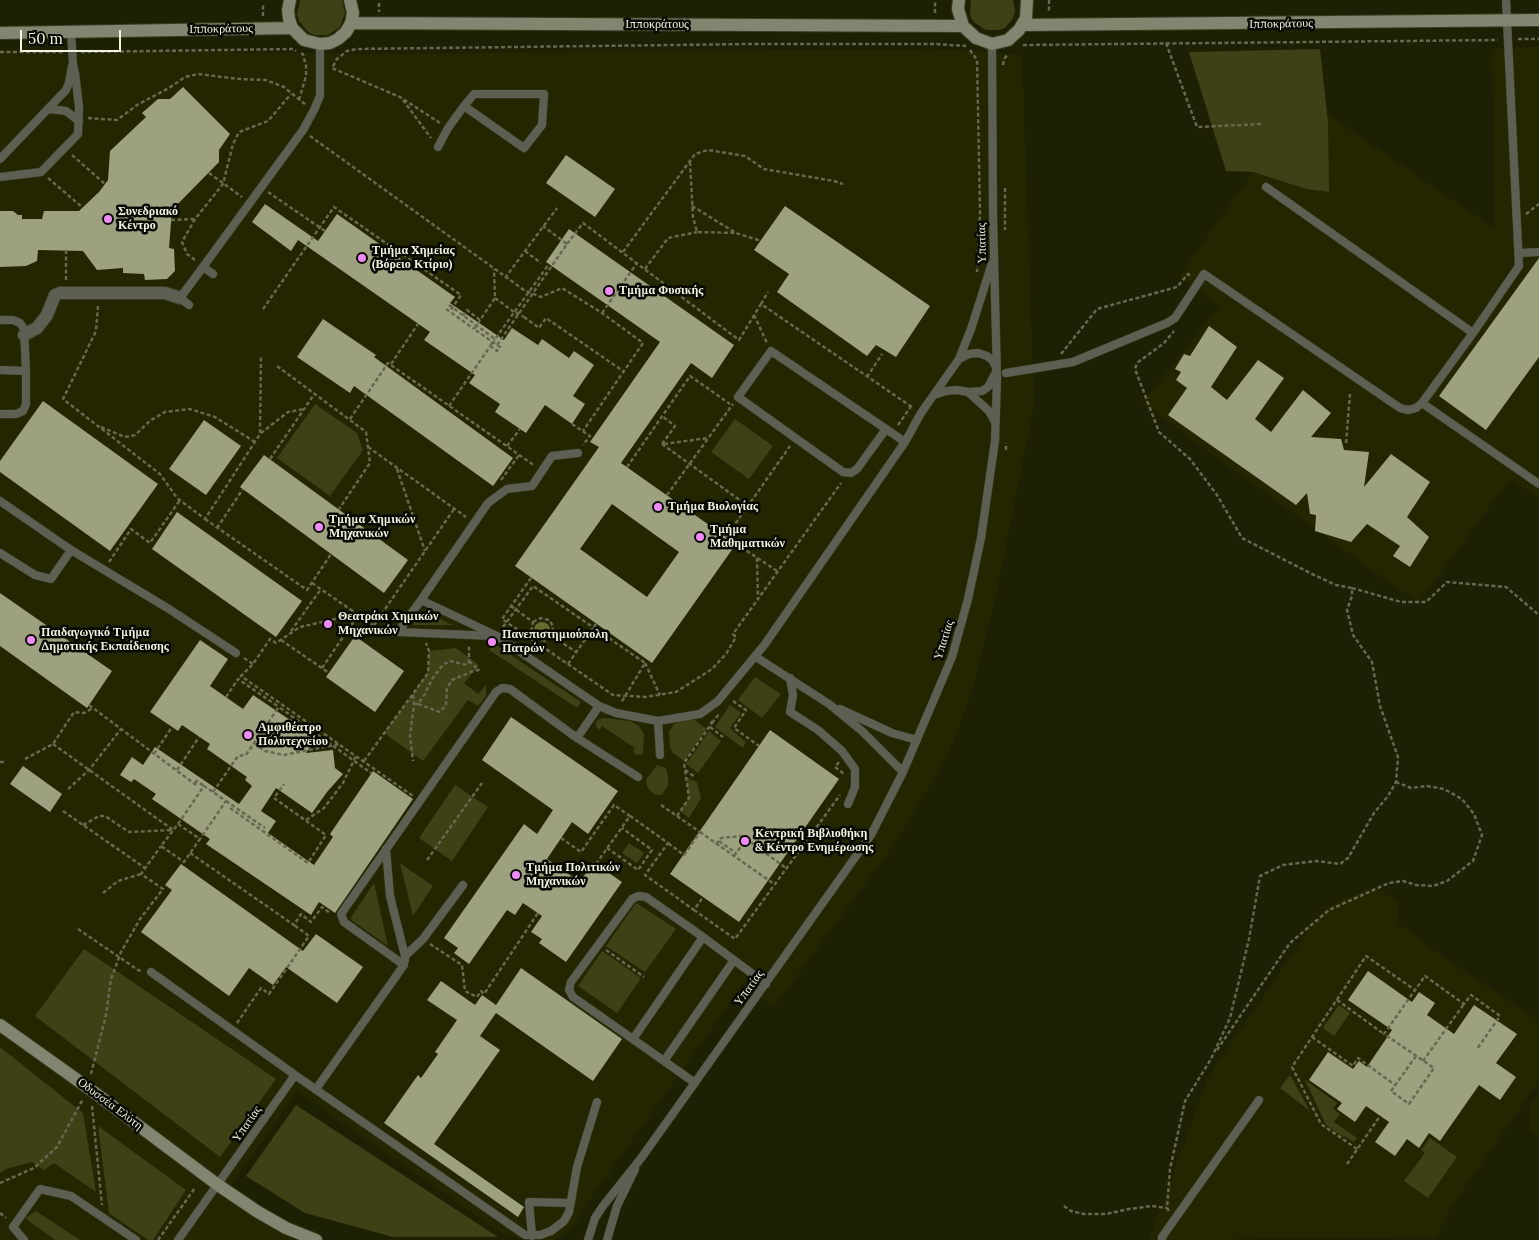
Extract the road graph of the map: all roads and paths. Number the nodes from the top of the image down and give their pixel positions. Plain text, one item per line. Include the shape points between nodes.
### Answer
1 (290, 0) edge
2 (350, 0) edge
3 (959, 0) edge
4 (1027, 0) edge
5 (1049, 0) edge
6 (1506, 0) edge
7 (935, 2) dead end
8 (263, 5) dead end
9 (1049, 19) dead end
10 (935, 20) dead end
11 (1539, 20) edge
12 (1507, 21) junction
13 (350, 23) junction
14 (262, 24) dead end
15 (1023, 25) junction
16 (963, 26) junction
17 (292, 28) junction
18 (70, 32) junction
19 (0, 33) edge
20 (1539, 38) edge
21 (1508, 40) junction
22 (1166, 43) junction
23 (320, 44) junction
24 (992, 44) junction
25 (1018, 46) dead end
26 (0, 52) edge
27 (72, 52) junction
28 (1009, 52) dead end
29 (73, 64) junction
30 (1003, 66) dead end
31 (291, 94) junction
32 (400, 97) junction
33 (299, 100) junction
34 (464, 106) junction
35 (49, 109) junction
36 (314, 110) junction
37 (79, 119) junction
38 (1262, 124) dead end
39 (448, 128) junction
40 (303, 130) junction
41 (438, 147) joint
42 (65, 149) junction
43 (0, 160) edge
44 (690, 160) junction
45 (41, 172) junction
46 (208, 173) dead end
47 (0, 177) edge
48 (105, 184) dead end
49 (223, 184) junction
50 (843, 184) dead end
51 (1005, 186) dead end
52 (261, 187) junction
53 (1266, 188) dead end
54 (249, 202) junction
55 (692, 206) junction
56 (82, 207) dead end
57 (557, 208) dead end
58 (195, 219) junction
59 (171, 220) dead end
60 (543, 226) junction
61 (320, 228) junction
62 (325, 231) dead end
63 (697, 232) junction
64 (736, 233) junction
65 (1005, 236) dead end
66 (760, 241) dead end
67 (567, 244) junction
68 (66, 250) dead end
69 (525, 252) junction
70 (623, 252) junction
71 (1539, 252) edge
72 (1519, 253) junction
73 (994, 255) junction
74 (541, 263) dead end
75 (636, 263) junction
76 (549, 264) dead end
77 (203, 267) junction
78 (644, 269) junction
79 (494, 270) junction
80 (214, 274) dead end
81 (977, 275) dead end
82 (505, 278) junction
83 (1199, 282) junction
84 (98, 292) junction
85 (768, 292) dead end
86 (66, 293) junction
87 (533, 294) junction
88 (495, 298) junction
89 (185, 302) joint
90 (761, 304) junction
91 (263, 309) dead end
92 (450, 311) junction
93 (517, 312) junction
94 (602, 313) junction
95 (754, 315) junction
96 (463, 316) junction
97 (1175, 318) junction
98 (0, 320) edge
99 (480, 320) junction
100 (418, 324) dead end
101 (474, 329) junction
102 (1473, 333) junction
103 (24, 335) junction
104 (495, 339) junction
105 (490, 345) junction
106 (497, 345) junction
107 (771, 350) junction
108 (882, 354) dead end
109 (261, 355) dead end
110 (1059, 357) dead end
111 (959, 359) junction
112 (391, 364) junction
113 (277, 366) dead end
114 (0, 370) edge
115 (997, 370) junction
116 (26, 371) junction
117 (623, 371) junction
118 (1006, 373) dead end
119 (867, 377) junction
120 (968, 392) junction
121 (315, 393) junction
122 (1350, 394) dead end
123 (934, 395) junction
124 (738, 397) junction
125 (917, 398) dead end
126 (1422, 403) junction
127 (732, 405) junction
128 (449, 406) junction
129 (911, 406) junction
130 (304, 409) junction
131 (921, 413) junction
132 (0, 414) edge
133 (662, 415) junction
134 (350, 419) junction
135 (996, 424) junction
136 (97, 425) junction
137 (520, 428) dead end
138 (582, 431) dead end
139 (889, 431) junction
140 (260, 434) junction
141 (708, 438) junction
142 (796, 438) junction
143 (255, 442) junction
144 (905, 442) junction
145 (1346, 443) dead end
146 (662, 444) junction
147 (507, 446) junction
148 (368, 447) junction
149 (578, 452) dead end
150 (519, 455) junction
151 (270, 459) dead end
152 (690, 464) junction
153 (396, 467) junction
154 (627, 467) dead end
155 (542, 471) junction
156 (499, 484) dead end
157 (841, 484) dead end
158 (1539, 484) edge
159 (243, 489) dead end
160 (667, 495) dead end
161 (180, 500) junction
162 (0, 501) edge
163 (748, 506) junction
164 (339, 509) dead end
165 (454, 509) junction
166 (205, 519) junction
167 (474, 523) junction
168 (217, 528) junction
169 (71, 550) junction
170 (425, 551) junction
171 (0, 553) edge
172 (331, 554) dead end
173 (757, 558) junction
174 (104, 569) junction
175 (777, 571) dead end
176 (531, 578) dead end
177 (312, 583) junction
178 (1352, 588) junction
179 (321, 589) junction
180 (758, 599) junction
181 (421, 600) junction
182 (511, 606) junction
183 (515, 609) junction
184 (354, 612) junction
185 (358, 615) junction
186 (1539, 615) edge
187 (507, 622) junction
188 (533, 622) junction
189 (596, 624) dead end
190 (373, 626) junction
191 (594, 628) junction
192 (382, 632) joint
193 (398, 632) junction
194 (290, 633) junction
195 (422, 633) junction
196 (468, 635) junction
197 (497, 636) junction
198 (552, 636) junction
199 (280, 640) junction
200 (236, 652) dead end
201 (576, 652) junction
202 (756, 657) junction
203 (469, 661) junction
204 (645, 663) junction
205 (568, 664) junction
206 (322, 668) junction
207 (329, 673) dead end
208 (790, 678) junction
209 (412, 694) junction
210 (660, 695) junction
211 (625, 696) junction
212 (226, 697) dead end
213 (733, 701) dead end
214 (416, 704) junction
215 (829, 704) junction
216 (89, 705) dead end
217 (599, 706) junction
218 (279, 707) junction
219 (93, 708) junction
220 (616, 713) junction
221 (719, 713) dead end
222 (700, 714) junction
223 (658, 721) junction
224 (712, 723) junction
225 (172, 727) dead end
226 (710, 727) junction
227 (121, 729) junction
228 (199, 737) dead end
229 (577, 738) junction
230 (723, 738) dead end
231 (917, 740) junction
232 (254, 743) junction
233 (53, 744) junction
234 (340, 744) junction
235 (759, 746) dead end
236 (154, 754) junction
237 (660, 755) dead end
238 (356, 756) junction
239 (25, 759) dead end
240 (364, 761) junction
241 (413, 761) dead end
242 (0, 762) edge
243 (4, 762) dead end
244 (89, 770) junction
245 (177, 770) junction
246 (684, 770) junction
247 (903, 772) junction
248 (372, 773) dead end
249 (638, 777) dead end
250 (695, 777) dead end
251 (1396, 782) junction
252 (482, 783) dead end
253 (284, 784) dead end
254 (204, 786) junction
255 (844, 789) dead end
256 (68, 790) dead end
257 (212, 792) junction
258 (226, 801) junction
259 (419, 801) junction
260 (848, 804) dead end
261 (661, 805) dead end
262 (230, 808) dead end
263 (63, 811) dead end
264 (630, 816) junction
265 (677, 816) junction
266 (306, 821) junction
267 (178, 824) junction
268 (83, 825) junction
269 (265, 828) dead end
270 (622, 828) junction
271 (173, 830) junction
272 (700, 832) junction
273 (561, 838) dead end
274 (747, 838) junction
275 (200, 839) junction
276 (719, 840) junction
277 (668, 843) junction
278 (716, 844) junction
279 (161, 846) junction
280 (607, 848) junction
281 (386, 849) junction
282 (190, 853) junction
283 (736, 853) junction
284 (734, 856) junction
285 (427, 860) dead end
286 (596, 864) dead end
287 (145, 868) junction
288 (787, 868) junction
289 (141, 874) junction
290 (463, 885) dead end
291 (774, 885) junction
292 (103, 893) dead end
293 (703, 897) dead end
294 (322, 907) dead end
295 (694, 910) junction
296 (538, 913) dead end
297 (294, 926) junction
298 (78, 929) dead end
299 (703, 937) junction
300 (423, 940) junction
301 (598, 945) junction
302 (119, 956) junction
303 (734, 960) junction
304 (405, 961) junction
305 (151, 972) joint
306 (644, 977) dead end
307 (766, 984) junction
308 (1415, 990) junction
309 (1337, 1000) junction
310 (1464, 1004) junction
311 (0, 1025) edge
312 (232, 1030) junction
313 (1384, 1034) junction
314 (1312, 1037) junction
315 (633, 1039) junction
316 (1476, 1050) dead end
317 (1416, 1056) junction
318 (1211, 1059) junction
319 (664, 1061) junction
320 (1423, 1061) junction
321 (295, 1075) junction
322 (695, 1083) junction
323 (1395, 1085) junction
324 (89, 1088) junction
325 (316, 1090) junction
326 (1260, 1100) dead end
327 (597, 1102) dead end
328 (1380, 1116) dead end
329 (1357, 1149) junction
330 (642, 1157) junction
331 (1347, 1164) dead end
332 (0, 1184) edge
333 (218, 1185) junction
334 (195, 1188) dead end
335 (572, 1203) junction
336 (1064, 1206) dead end
337 (1167, 1208) junction
338 (104, 1218) junction
339 (1175, 1219) junction
340 (125, 1232) junction
341 (532, 1236) junction
342 (24, 1240) edge
343 (119, 1240) edge
344 (136, 1240) edge
345 (158, 1240) edge
346 (178, 1240) edge
347 (316, 1240) edge
348 (588, 1240) edge
349 (607, 1240) edge
350 (1162, 1240) edge

1 - 17 street via 288,10
2 - 13 street via 353,13
3 - 16 street
4 - 15 street
5 - 9 path
6 - 12 lane
7 - 10 path
8 - 14 path
11 - 12 street, Ιπποκράτους
12 - 15 street, Ιπποκράτους
12 - 21 lane
13 - 16 street, Ιπποκράτους
13 - 23 street via 338,39
15 - 24 street via 1008,40
16 - 24 street via 976,38
17 - 18 street, Ιπποκράτους
17 - 23 street via 304,40
18 - 19 street, Ιπποκράτους
18 - 27 lane
20 - 21 path
21 - 22 path
21 - 72 lane
22 - 25 path
22 - 38 path via 1197,127
23 - 36 lane via 320,96
24 - 73 lane, Υπατίας
26 - 27 path
27 - 29 lane
27 - 33 path via 293,49 303,54 306,66
28 - 30 path
29 - 35 lane via 66,90
29 - 37 lane
31 - 33 path
31 - 37 path via 284,87 266,80 191,75 117,120
31 - 49 path via 268,121 239,132
32 - 39 path
32 - 41 path
32 - 81 path via 332,68 347,51 357,49 961,45 970,50 977,60 980,213
33 - 36 path
34 - 34 lane via 474,94 544,94 542,125 524,148
34 - 39 lane
35 - 37 lane via 66,111
35 - 43 lane
36 - 40 lane
37 - 42 lane via 77,137
39 - 41 lane
40 - 52 lane
40 - 79 path
42 - 45 lane
42 - 48 path
44 - 50 path via 695,154 708,150 745,156 764,168
44 - 55 path
44 - 70 path
45 - 47 lane
45 - 56 path
46 - 49 path
49 - 54 path
49 - 58 path
51 - 65 path
52 - 54 lane
52 - 61 path
53 - 102 lane
54 - 77 lane
55 - 63 path
55 - 64 path
57 - 60 path
58 - 59 path
58 - 77 path via 182,242 187,254
60 - 67 path
60 - 69 path
61 - 62 path
61 - 91 path
61 - 92 path via 334,207 461,295
63 - 64 path
63 - 78 path via 668,238
64 - 66 path
67 - 70 path via 583,223
67 - 87 path
68 - 86 path
69 - 74 path
69 - 82 path
70 - 75 path
71 - 72 lane
72 - 102 lane via 1519,266
73 - 111 lane
73 - 115 lane, Υπατίας
75 - 78 path
75 - 94 path
76 - 93 path, bridge
77 - 80 lane
77 - 89 lane
78 - 95 path via 739,340
79 - 82 path
79 - 88 path
82 - 87 path
83 - 97 lane
83 - 110 path via 1188,274 1177,287 1097,309
83 - 126 lane via 1204,274 1400,408 1408,410
84 - 86 street
84 - 89 street via 164,292
84 - 136 path via 96,331 63,399
85 - 90 path
86 - 103 street via 56,295 37,328
87 - 93 path
87 - 94 path via 542,297 562,288
88 - 93 path
88 - 99 path
90 - 95 path
90 - 119 path
92 - 96 path, bridge via 448,307
92 - 101 path
93 - 104 path, bridge
93 - 106 path
93 - 117 path, bridge via 539,328 546,318
94 - 117 path via 643,343
95 - 107 path
96 - 99 path via 467,310
96 - 104 path, bridge
97 - 118 lane via 1073,362
97 - 178 path via 1174,332 1135,369 1159,432 1190,459 1217,495 1242,538 1336,585
98 - 103 lane via 20,322
99 - 101 path
100 - 112 path
101 - 106 path
102 - 126 lane
103 - 116 lane
104 - 105 path, bridge
105 - 106 path via 497,351 500,347
105 - 128 path
107 - 124 lane
107 - 139 lane
108 - 119 path
109 - 140 path
111 - 115 lane via 978,353 993,361
111 - 123 lane
112 - 128 path
112 - 134 path via 388,363
113 - 121 path
114 - 116 lane
115 - 120 lane via 982,391
115 - 135 lane, Υπατίας
116 - 132 lane via 23,411
117 - 138 path
119 - 129 path
120 - 123 lane via 957,390
120 - 135 lane via 989,411
121 - 130 path
121 - 134 path
122 - 145 path
123 - 131 lane
124 - 127 path
124 - 142 lane
125 - 129 path
126 - 158 lane
127 - 133 path via 690,376
127 - 141 path
128 - 147 path
129 - 131 path
129 - 139 path
130 - 140 path via 288,412
130 - 151 path
131 - 144 lane
133 - 146 path via 675,426
133 - 154 path
134 - 148 path via 366,432
135 - 231 lane, Υπατίας via 981,538 968,598 952,657
136 - 143 path via 125,437 135,435 150,420 166,412 190,409 215,417
136 - 161 path via 160,474
137 - 147 path
139 - 142 lane via 851,473 843,472
139 - 144 lane
140 - 143 path
141 - 146 path
141 - 152 path
142 - 163 path
143 - 166 path
144 - 202 lane
146 - 152 path
147 - 150 path
148 - 153 path
148 - 164 path via 370,463
149 - 155 lane via 552,456
150 - 155 path
150 - 156 path
152 - 160 path
152 - 163 path
153 - 165 path
153 - 170 path
155 - 167 lane via 532,486 507,489 488,503
157 - 180 path
159 - 168 path
161 - 166 path
161 - 174 path via 150,544 131,529
162 - 169 lane
163 - 173 path via 726,537
165 - 167 path
165 - 170 path
166 - 168 path
167 - 181 lane
168 - 177 path via 307,590
169 - 171 lane via 51,579 35,575
169 - 174 lane
170 - 190 path
172 - 177 path
173 - 175 path
173 - 180 path
174 - 200 lane
176 - 182 path
177 - 179 path
178 - 186 path via 1401,602 1426,602 1447,582 1506,587
178 - 251 path via 1347,610 1353,635 1372,662 1380,706 1398,757
179 - 184 path
179 - 194 path
180 - 210 path via 732,634 736,637 726,654 712,669 676,692
181 - 193 lane
181 - 197 lane
182 - 183 path
182 - 187 path via 502,619
183 - 187 path
183 - 188 path
183 - 191 path via 533,586
184 - 185 path
184 - 194 path via 300,627
185 - 190 path
185 - 206 path
187 - 197 path
187 - 205 path
188 - 198 path via 541,618 549,620 554,626
188 - 198 path via 531,632 534,638 541,642
189 - 191 path
190 - 192 path
191 - 201 path
191 - 204 path
192 - 193 lane
193 - 195 lane
194 - 199 path
195 - 196 lane
195 - 209 path via 429,650 428,673
196 - 197 lane
196 - 203 path
197 - 217 lane
198 - 201 path
199 - 206 path
199 - 234 path via 276,643 270,639 254,664 241,676
201 - 205 path
202 - 208 lane
202 - 222 lane via 718,701
203 - 214 path via 467,665 450,662 442,665
203 - 214 path via 480,669 452,680 446,705 440,712
204 - 210 path
204 - 211 path
205 - 211 path via 613,695
206 - 207 path
208 - 215 lane
208 - 260 lane via 793,696 790,712 842,751 855,769 855,788
209 - 214 path
209 - 240 path
210 - 211 path
211 - 220 path
212 - 218 path, bridge via 238,679
213 - 235 path via 746,710 734,728
214 - 241 path via 410,736
215 - 231 lane via 892,733
215 - 247 lane
216 - 219 path
217 - 220 lane
217 - 229 lane
218 - 232 path, bridge
218 - 248 path, bridge
219 - 227 path
219 - 233 path via 84,713 74,712
220 - 223 lane
221 - 224 path
222 - 223 lane
222 - 224 path
223 - 237 lane
224 - 226 path
225 - 236 path
226 - 230 path
226 - 246 path via 684,764
227 - 236 path
227 - 244 path
228 - 245 path
229 - 249 lane
229 - 259 lane via 510,689 502,688
231 - 247 lane, Υπατίας
232 - 234 path via 265,751 284,755
232 - 257 path via 246,755 238,756
233 - 239 path
233 - 244 path
234 - 238 path
236 - 245 path
238 - 240 path
238 - 266 path via 324,808
240 - 259 path
242 - 243 path
244 - 256 path
244 - 271 path
245 - 254 path
246 - 250 path
246 - 265 path via 689,798
247 - 307 lane, Υπατίας via 871,835
251 - 318 path via 1348,858 1340,864 1317,861 1283,864 1260,876 1230,1018
251 - 318 path via 1411,788 1428,786 1444,789 1462,799 1474,814 1482,835 1473,861 1447,881 1433,886 1403,881 1389,883 1329,910 1290,943
252 - 285 path
253 - 266 path via 274,798
254 - 257 path
254 - 267 path
255 - 288 path
257 - 258 path
258 - 269 path
258 - 275 path
259 - 281 lane
261 - 265 path
262 - 266 path via 308,863 326,835
263 - 268 path
264 - 270 path
264 - 273 path via 614,805 581,852
264 - 277 path
265 - 272 path
267 - 271 path
267 - 275 path
268 - 271 path via 104,816 128,832
268 - 287 path
270 - 280 path
270 - 280 path via 652,850 638,870
271 - 279 path
272 - 277 path via 684,855
272 - 278 path
274 - 276 path
274 - 283 path
274 - 288 path
275 - 282 path
276 - 278 path
276 - 283 path
277 - 295 path via 645,875
278 - 284 path
279 - 282 path via 184,862
279 - 287 path
280 - 286 path
281 - 304 lane via 390,896
281 - 304 lane via 341,914 344,922
282 - 297 path
283 - 284 path
284 - 291 path
287 - 289 path
288 - 291 path
289 - 292 path via 118,881
289 - 302 path via 163,889 140,919
290 - 300 lane
291 - 295 path via 735,939
293 - 295 path
294 - 297 path via 311,922 301,914
296 - 300 path via 484,994 481,991 477,997 465,991 462,966
297 - 312 path via 309,936 269,994 261,988
298 - 302 path
299 - 301 lane via 646,897 638,896
299 - 303 lane
299 - 315 lane
300 - 304 lane
301 - 306 path
301 - 315 lane via 571,982 569,990 573,997
302 - 305 path via 138,970
302 - 324 path via 111,979
303 - 307 lane
303 - 319 lane
304 - 325 lane
305 - 312 lane
307 - 322 lane, Υπατίας
308 - 309 path via 1366,956
308 - 310 path via 1425,976
308 - 313 path
309 - 313 path
309 - 314 path
310 - 316 path via 1471,995 1500,1016
310 - 320 path
311 - 324 street, Οδυσσέα Ελύτη
312 - 321 lane
313 - 317 path
314 - 323 path via 1353,1066 1358,1058
314 - 329 path via 1292,1067 1321,1124
315 - 319 lane
317 - 320 path
317 - 323 path
318 - 337 path via 1185,1101 1170,1169
319 - 322 lane
320 - 323 path via 1434,1068 1409,1104 1391,1091
321 - 325 lane
321 - 333 lane, Υπατίας
322 - 330 lane, Υπατίας
324 - 332 path via 57,1147 34,1168
324 - 333 street, Οδυσσέα Ελύτη
324 - 338 path
325 - 341 lane via 525,1235
326 - 339 lane
327 - 335 lane via 573,1183
328 - 329 path
329 - 331 path
330 - 348 lane, Υπατίας via 602,1206
330 - 349 lane, Υπατίας via 617,1206
333 - 346 lane, Υπατίας
333 - 347 street, Οδυσσέα Ελύτη via 272,1221
334 - 345 path
335 - 341 lane via 566,1218 557,1227
335 - 341 lane via 530,1202
336 - 337 path via 1084,1214 1106,1214 1152,1206
337 - 339 path
338 - 340 lane
338 - 342 lane via 71,1196 40,1189 14,1227
339 - 350 lane
340 - 343 lane
340 - 344 lane

